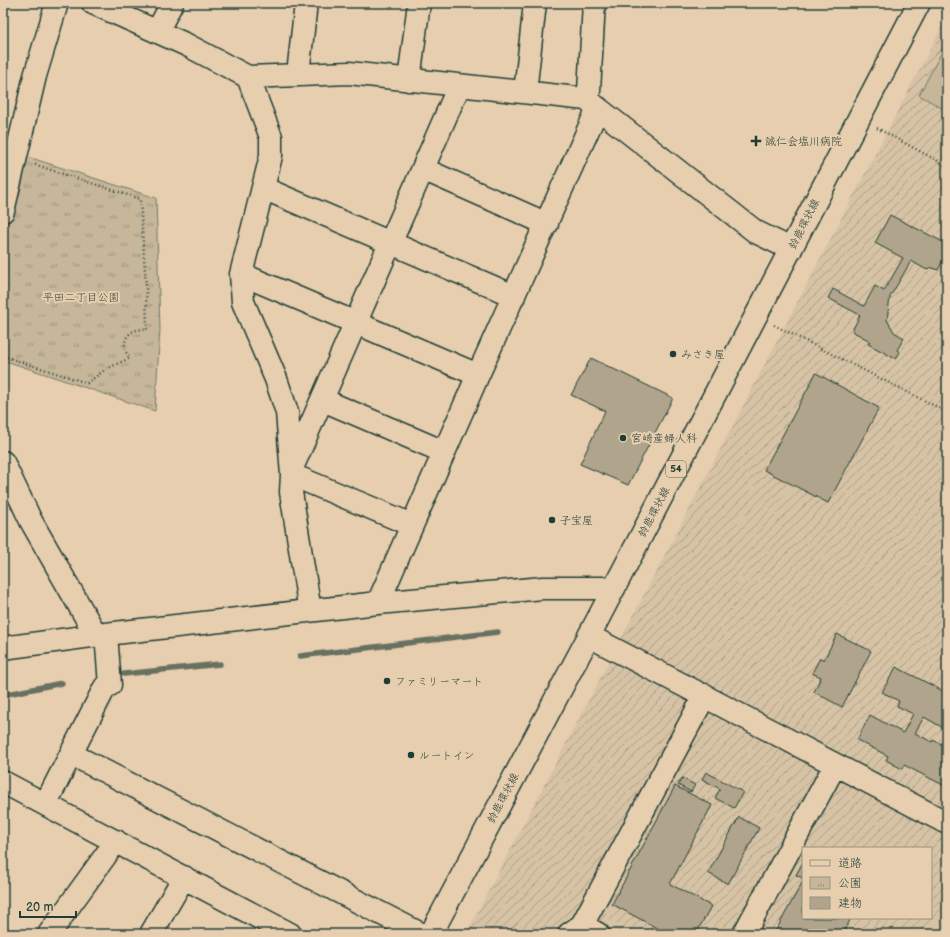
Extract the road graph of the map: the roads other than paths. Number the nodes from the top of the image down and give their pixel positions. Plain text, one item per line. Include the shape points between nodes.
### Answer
1 (57, 3) edge
2 (92, 3) edge
3 (172, 3) edge
4 (306, 3) edge
5 (419, 3) edge
6 (535, 3) edge
7 (594, 3) edge
8 (919, 3) edge
9 (157, 32) junction
10 (298, 74) junction
11 (248, 77) junction
12 (409, 80) junction
13 (459, 86) junction
14 (525, 92) junction
15 (592, 103) junction
16 (423, 169) junction
17 (263, 188) junction
18 (3, 211) edge
19 (547, 224) junction
20 (391, 244) junction
21 (791, 249) junction
22 (241, 274) junction
23 (514, 296) junction
24 (356, 324) junction
25 (478, 375) junction
26 (323, 400) junction
27 (444, 452) junction
28 (3, 462) edge
29 (292, 472) junction
30 (412, 525) junction
31 (614, 588) junction
32 (378, 603) junction
33 (310, 611) junction
34 (101, 634) junction
35 (589, 636) junction
36 (3, 648) edge
37 (705, 695) junction
38 (71, 754) junction
39 (835, 765) junction
40 (3, 782) edge
41 (46, 803) junction
42 (947, 823) edge
43 (116, 841) junction
44 (184, 877) junction
45 (583, 931) edge
46 (49, 934) edge
47 (151, 934) edge
48 (290, 934) edge
49 (421, 934) edge
50 (431, 934) edge
51 (744, 934) edge

1 - 18 street via 35,76
2 - 9 street
3 - 9 street
4 - 10 street
5 - 12 street
6 - 14 street
7 - 15 street via 588,91
8 - 21 street, 鈴鹿環状線 / 54
9 - 11 street
10 - 11 street
10 - 12 street via 349,73
11 - 17 street via 271,137 271,156
12 - 13 street
13 - 14 street
13 - 16 street
14 - 15 street
15 - 19 street
15 - 21 street via 756,232
16 - 19 street
16 - 20 street
17 - 20 street
17 - 22 street
19 - 23 street
20 - 23 street
20 - 24 street
21 - 31 street, 鈴鹿環状線 / 54
22 - 24 street
22 - 29 street via 243,302 276,379 287,412
23 - 25 street
24 - 25 street
24 - 26 street
25 - 27 street
26 - 27 street
26 - 29 street
27 - 30 street
28 - 34 street via 31,521
29 - 30 street
29 - 33 street via 291,492
30 - 32 street
31 - 32 street via 542,588
31 - 35 street, 鈴鹿環状線 / 54
32 - 33 street
33 - 34 street
34 - 36 street
34 - 38 street via 110,685 105,687
35 - 37 street
35 - 50 street, 鈴鹿環状線 / 54
37 - 39 street
37 - 45 street
38 - 41 street
38 - 49 street
39 - 42 street
39 - 51 street
40 - 41 street
41 - 43 street
43 - 44 street
43 - 46 street
44 - 47 street
44 - 48 street

